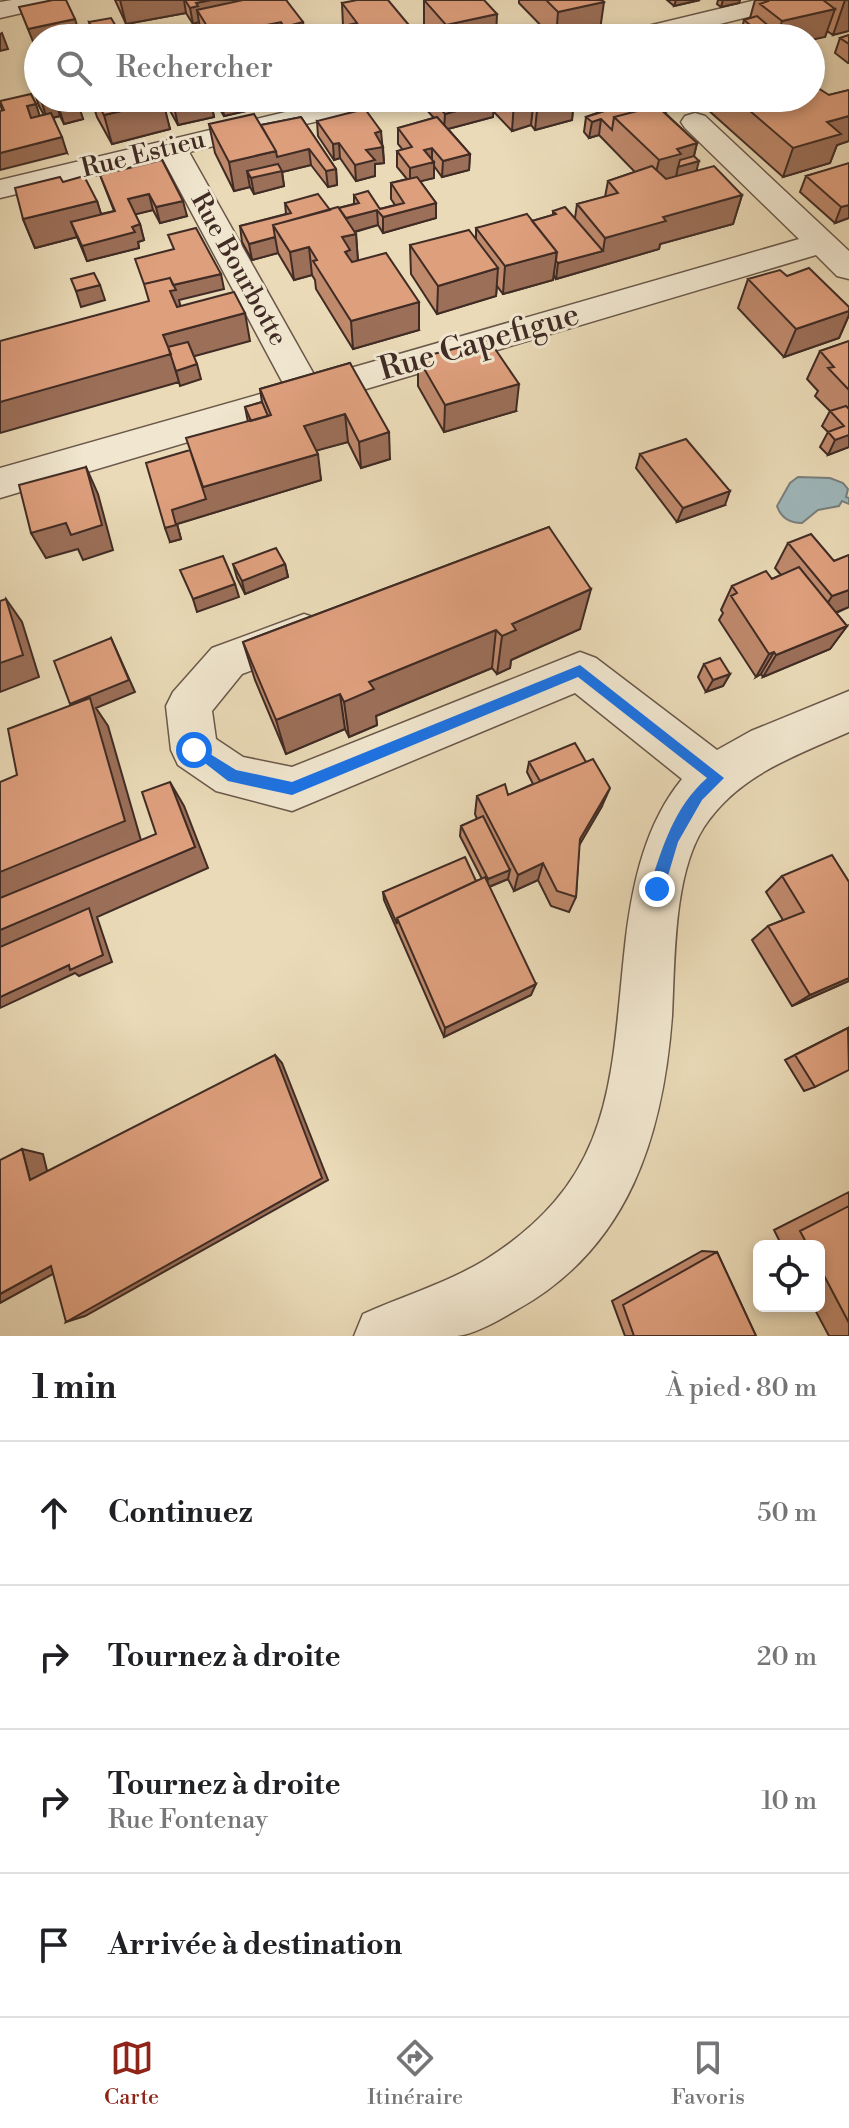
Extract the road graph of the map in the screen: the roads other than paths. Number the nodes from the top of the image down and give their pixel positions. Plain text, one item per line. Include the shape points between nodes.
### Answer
1 (48, 0) edge
2 (787, 0) edge
3 (0, 10) edge
4 (689, 24) edge
5 (320, 112) edge
6 (695, 122) dead end
7 (171, 147) junction
8 (0, 189) edge
9 (821, 243) junction
10 (849, 269) edge
11 (306, 392) junction
12 (0, 483) edge
13 (346, 617) edge
14 (849, 711) edge
15 (717, 778) junction
16 (385, 1336) edge

1 - 3 street
2 - 4 street
5 - 7 street, Rue Estieu
6 - 9 street
7 - 8 street, Rue Estieu
7 - 11 street, Rue Bourbotte
9 - 10 street
9 - 11 street, Rue Capefigue
11 - 12 street, Rue Capefigue
13 - 15 street via 227,661 189,706 194,750 233,776 292,789 580,671
14 - 15 street via 738,761
15 - 16 street via 684,818 660,876 634,1100 617,1156 590,1203 551,1248 505,1282

